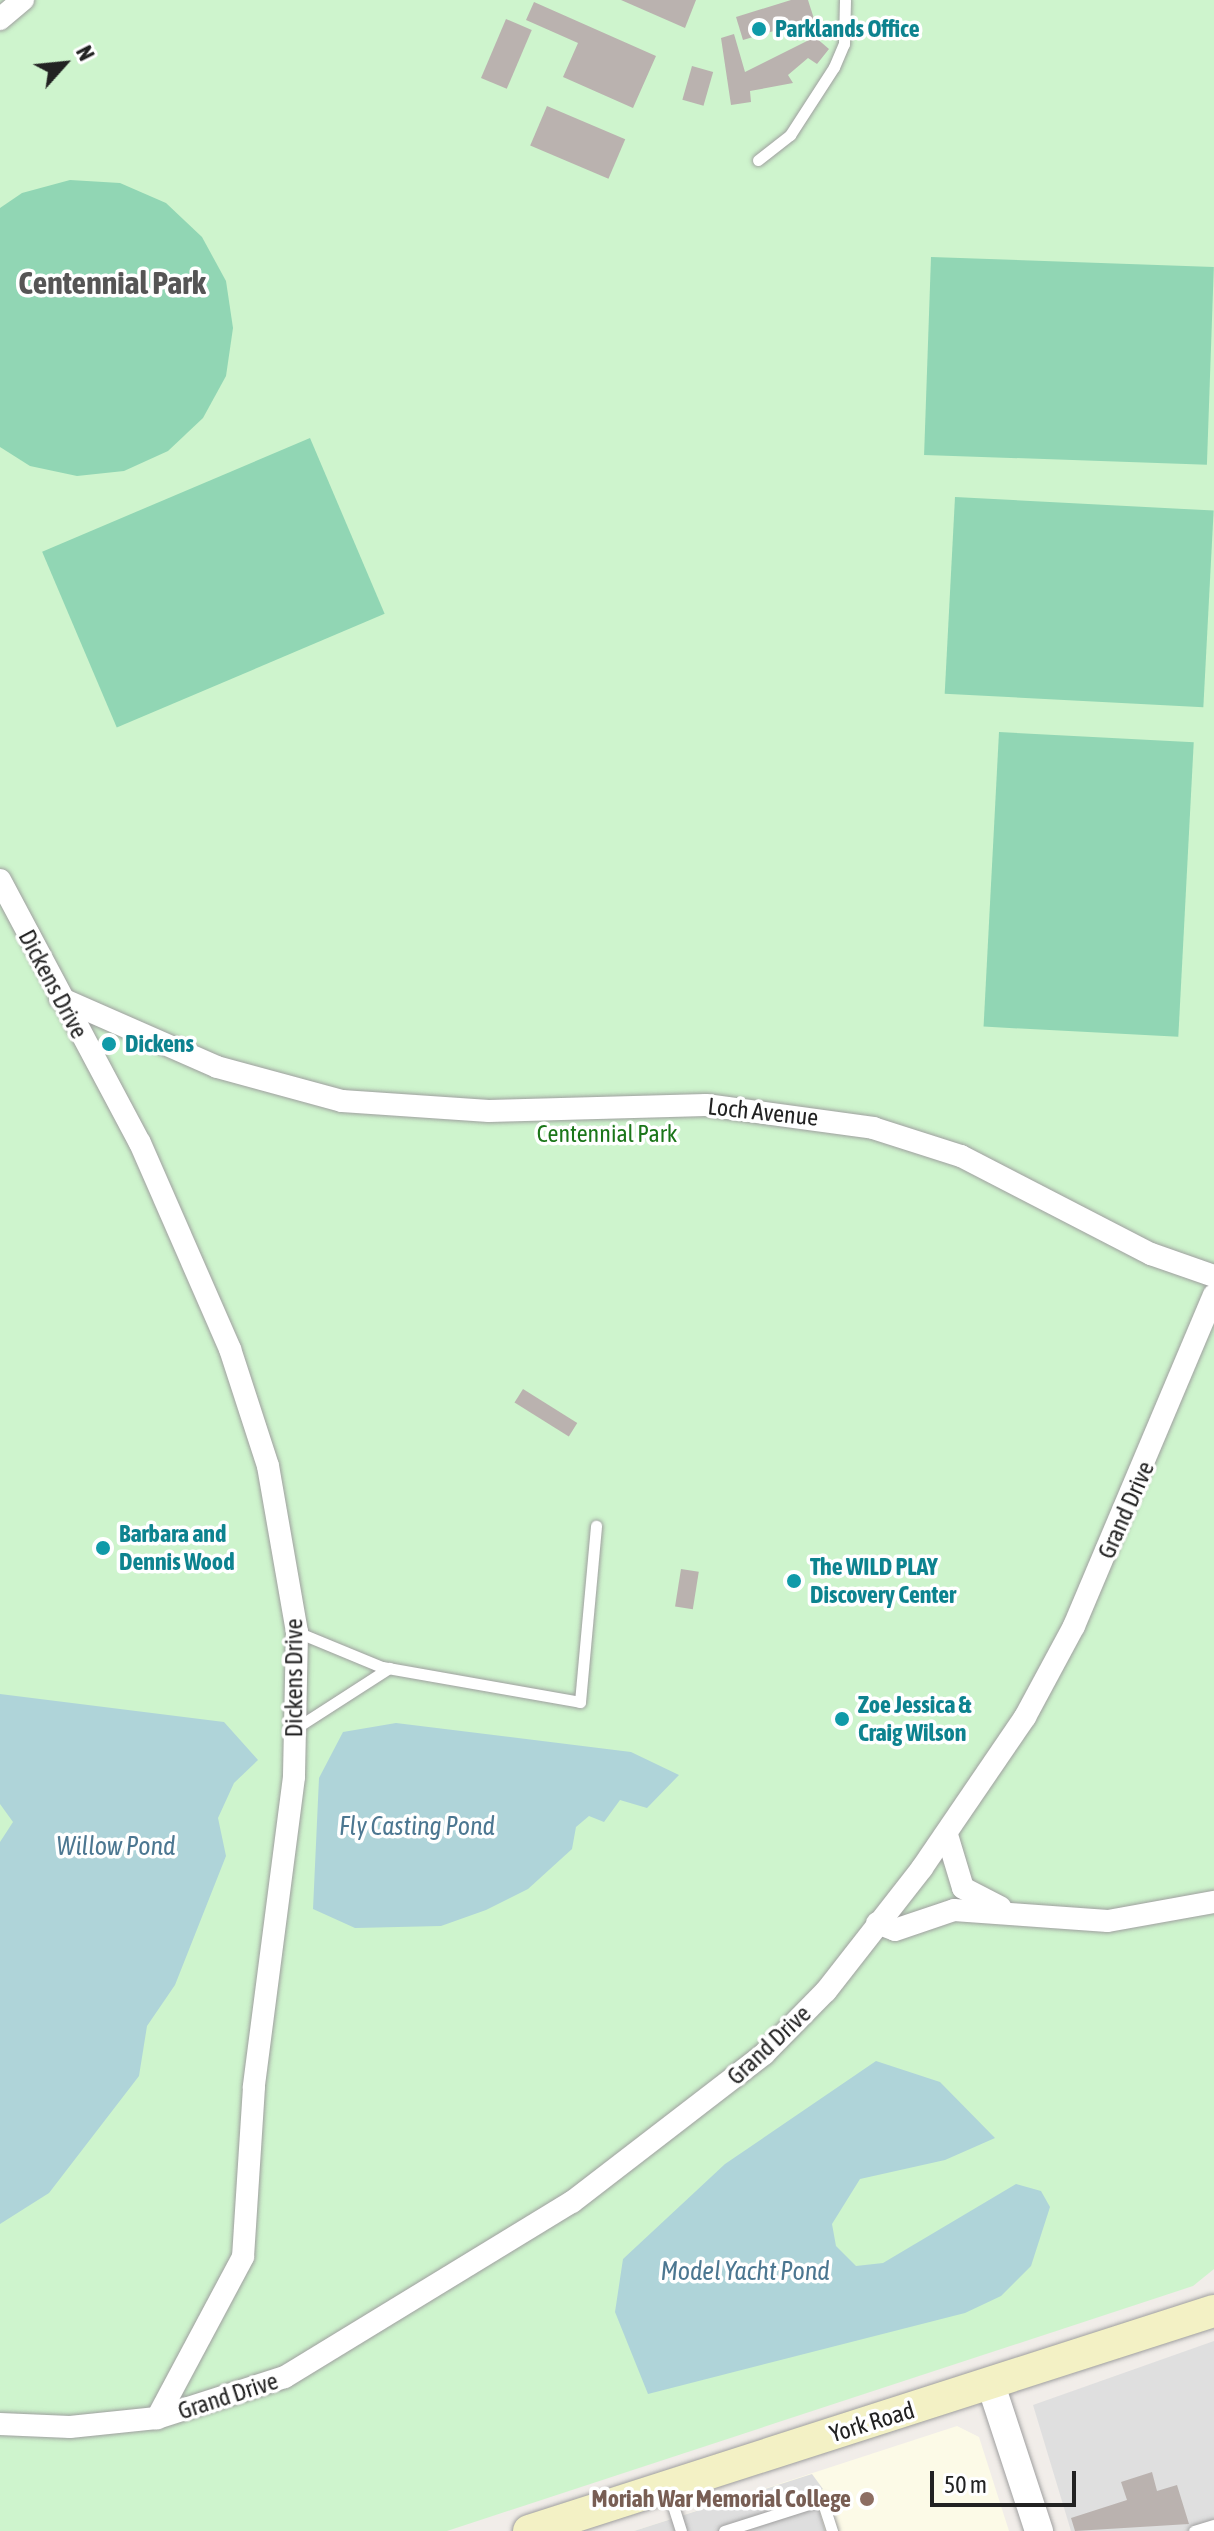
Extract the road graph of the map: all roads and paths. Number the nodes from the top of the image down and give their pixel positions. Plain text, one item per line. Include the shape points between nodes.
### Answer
1 (23, 0) edge
2 (845, 0) edge
3 (0, 19) edge
4 (758, 160) dead end
5 (0, 880) edge
6 (60, 998) junction
7 (1214, 1276) edge
8 (1214, 1295) edge
9 (596, 1526) dead end
10 (297, 1632) junction
11 (389, 1668) junction
12 (295, 1729) junction
13 (947, 1835) junction
14 (1214, 1902) edge
15 (1032, 1917) junction
16 (877, 1923) junction
17 (1214, 2311) edge
18 (991, 2385) junction
19 (157, 2418) junction
20 (0, 2424) edge
21 (667, 2487) junction
22 (1214, 2525) edge
23 (831, 2528) edge
24 (529, 2531) edge
25 (681, 2531) edge
26 (724, 2531) edge
27 (843, 2531) edge
28 (1039, 2531) edge
29 (1194, 2531) edge

1 - 3 street
2 - 4 lane via 844,44 834,67 790,135
5 - 6 street, Dickens Drive
6 - 7 street, Loch Avenue via 217,1067 342,1101 489,1111 706,1105 873,1128 961,1156 1151,1254
6 - 10 street, Dickens Drive via 146,1156 230,1349 268,1466
8 - 13 street, Grand Drive via 1074,1626
9 - 11 lane via 580,1702
10 - 11 lane
10 - 12 street, Dickens Drive
11 - 12 lane
12 - 19 street, Dickens Drive via 243,2257
13 - 15 street via 963,1888
13 - 16 street, Grand Drive
14 - 15 street via 1146,1918
15 - 16 street via 954,1910 895,1930
16 - 19 street, Grand Drive via 826,1991 764,2054 572,2202 285,2377
17 - 18 main road, York Road
18 - 21 main road, York Road
18 - 28 street
19 - 20 street, Grand Drive via 70,2427
21 - 24 main road, York Road
21 - 25 lane
22 - 29 lane
23 - 26 lane via 822,2500
23 - 27 lane

